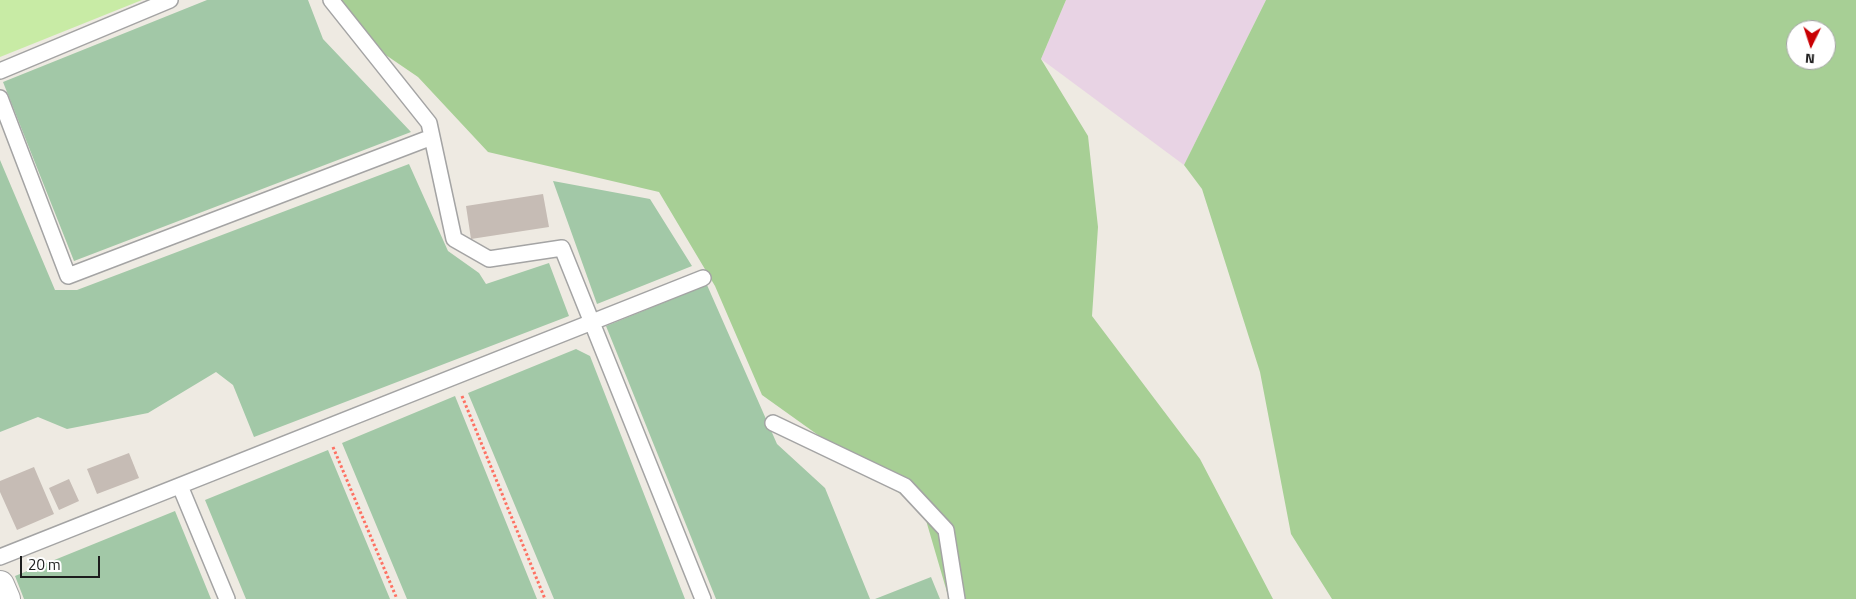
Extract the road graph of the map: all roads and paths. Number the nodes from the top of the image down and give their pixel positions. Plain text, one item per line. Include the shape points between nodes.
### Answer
1 (170, 0) edge
2 (331, 0) edge
3 (0, 71) edge
4 (0, 98) edge
5 (432, 138) junction
6 (703, 278) dead end
7 (592, 322) junction
8 (455, 376) junction
9 (773, 423) dead end
10 (325, 428) junction
11 (180, 486) junction
12 (0, 557) edge
13 (0, 585) edge
14 (6, 599) edge
15 (227, 599) edge
16 (397, 599) edge
17 (545, 599) edge
18 (703, 599) edge
19 (957, 599) edge

1 - 3 lane
2 - 5 lane via 429,123
4 - 5 lane via 68,276
5 - 7 lane via 454,239 489,259 562,248
6 - 7 lane
7 - 8 lane
7 - 18 lane
8 - 10 lane
8 - 17 path
9 - 19 lane via 905,486 946,530
10 - 11 lane
10 - 16 path
11 - 12 lane
11 - 15 lane
13 - 14 street

